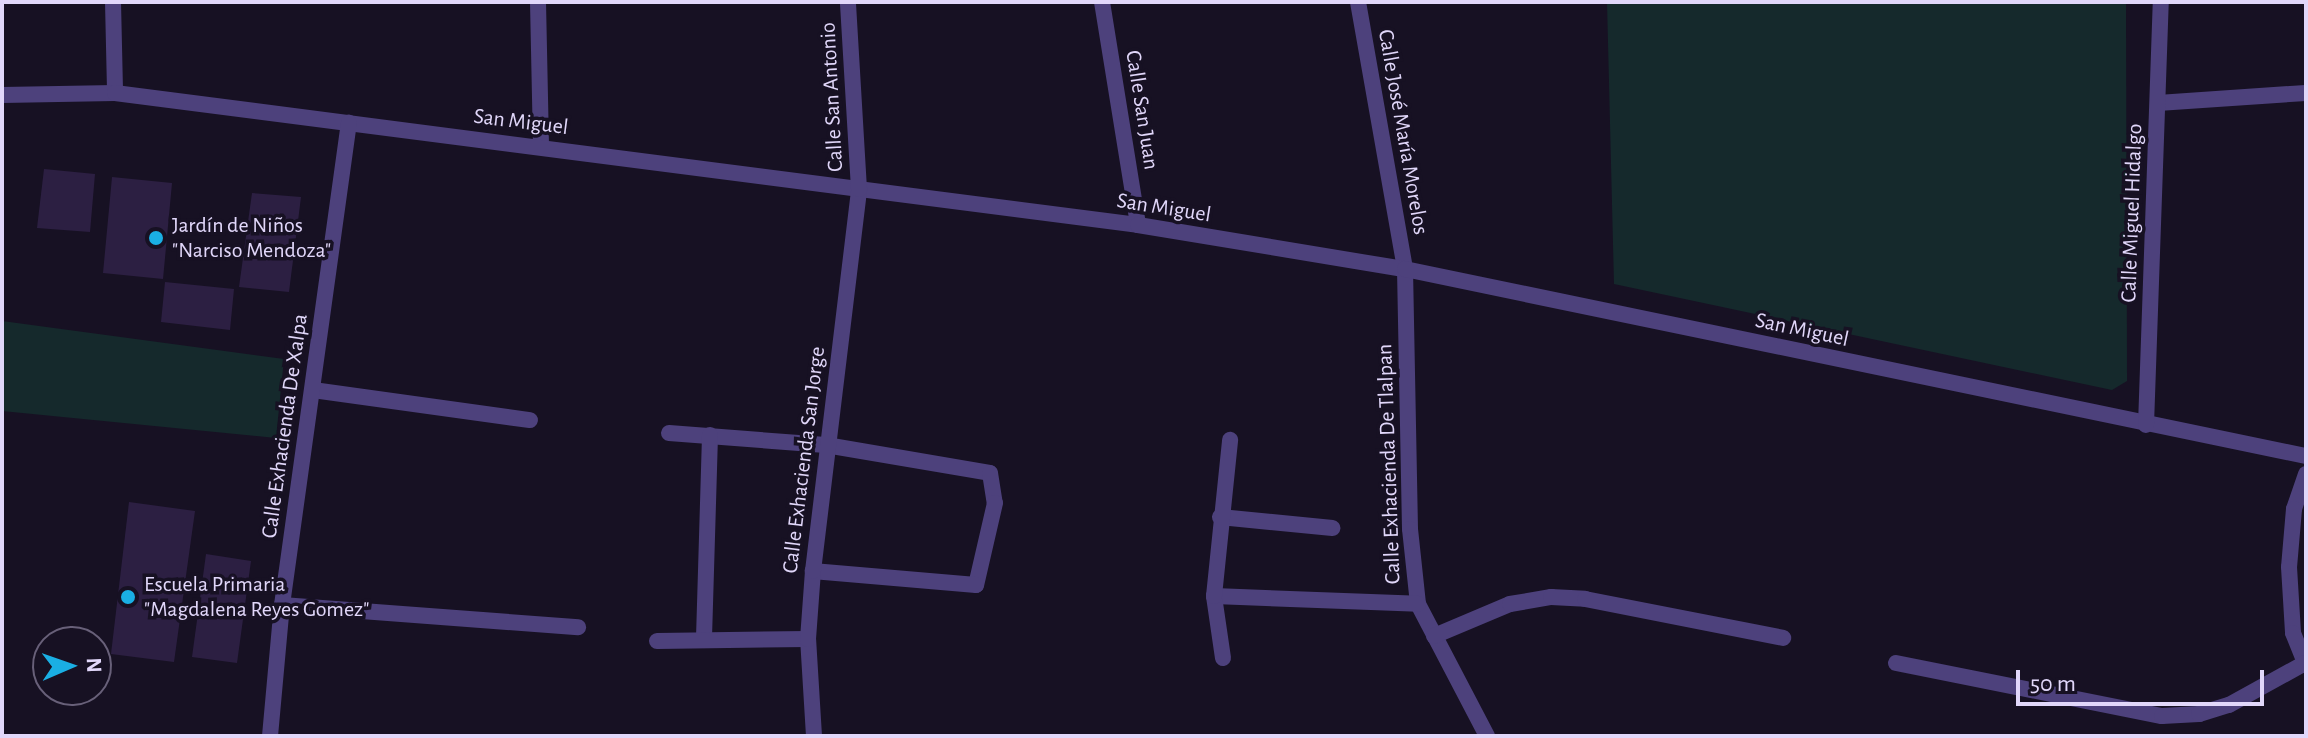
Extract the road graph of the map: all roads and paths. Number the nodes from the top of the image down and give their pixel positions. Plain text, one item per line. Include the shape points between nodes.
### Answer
1 (113, 2) edge
2 (538, 2) edge
3 (848, 2) edge
4 (1102, 2) edge
5 (1358, 2) edge
6 (2161, 2) edge
7 (115, 93) junction
8 (2306, 93) edge
9 (2, 95) edge
10 (2158, 103) junction
11 (349, 123) junction
12 (541, 146) junction
13 (859, 189) junction
14 (1138, 225) junction
15 (1405, 269) junction
16 (313, 390) junction
17 (530, 420) dead end
18 (2146, 425) junction
19 (669, 433) dead end
20 (710, 435) junction
21 (1230, 440) dead end
22 (826, 445) junction
23 (2306, 456) edge
24 (2306, 474) edge
25 (1220, 517) junction
26 (1332, 528) dead end
27 (813, 571) junction
28 (1214, 596) junction
29 (1418, 604) junction
30 (282, 605) junction
31 (578, 627) dead end
32 (1434, 636) junction
33 (704, 638) junction
34 (1783, 638) dead end
35 (808, 639) junction
36 (657, 641) dead end
37 (1223, 658) dead end
38 (1896, 663) dead end
39 (2306, 664) edge
40 (270, 736) edge
41 (814, 736) edge
42 (1487, 736) edge

1 - 7 street
2 - 12 street
3 - 13 street, Calle San Antonio
4 - 14 street, Calle San Juan
5 - 15 street, Calle José María Morelos
6 - 10 street, Calle Miguel Hidalgo
7 - 9 street, San Miguel
7 - 11 street, San Miguel
8 - 10 street
10 - 18 street, Calle Miguel Hidalgo
11 - 12 street, San Miguel
11 - 16 street, Calle Exhacienda De Xalpa
12 - 13 street, San Miguel
13 - 14 street, San Miguel
13 - 22 street, Calle Exhacienda San Jorge
14 - 15 street, San Miguel
15 - 18 street, San Miguel
15 - 29 street, Calle Exhacienda De Tlalpan via 1410,529
16 - 17 street
16 - 30 street, Calle Exhacienda De Xalpa
18 - 23 street, San Miguel
19 - 20 street
20 - 22 street
20 - 33 street
21 - 25 street
22 - 27 street, Calle Exhacienda San Jorge
22 - 27 street via 987,470 995,503 976,585
24 - 39 street via 2294,509 2289,567 2293,633
25 - 26 street
25 - 28 street
27 - 35 street, Calle Exhacienda San Jorge
28 - 29 street
28 - 37 street
29 - 32 street, Calle Exhacienda De Tlalpan
30 - 31 street
30 - 40 street, Calle Exhacienda De Xalpa
32 - 34 street via 1510,604 1551,597
32 - 42 street, Calle Exhacienda De Tlalpan
33 - 35 street
33 - 36 street
35 - 41 street, Calle Exhacienda San Jorge
38 - 39 street via 2162,716 2199,714 2229,705

